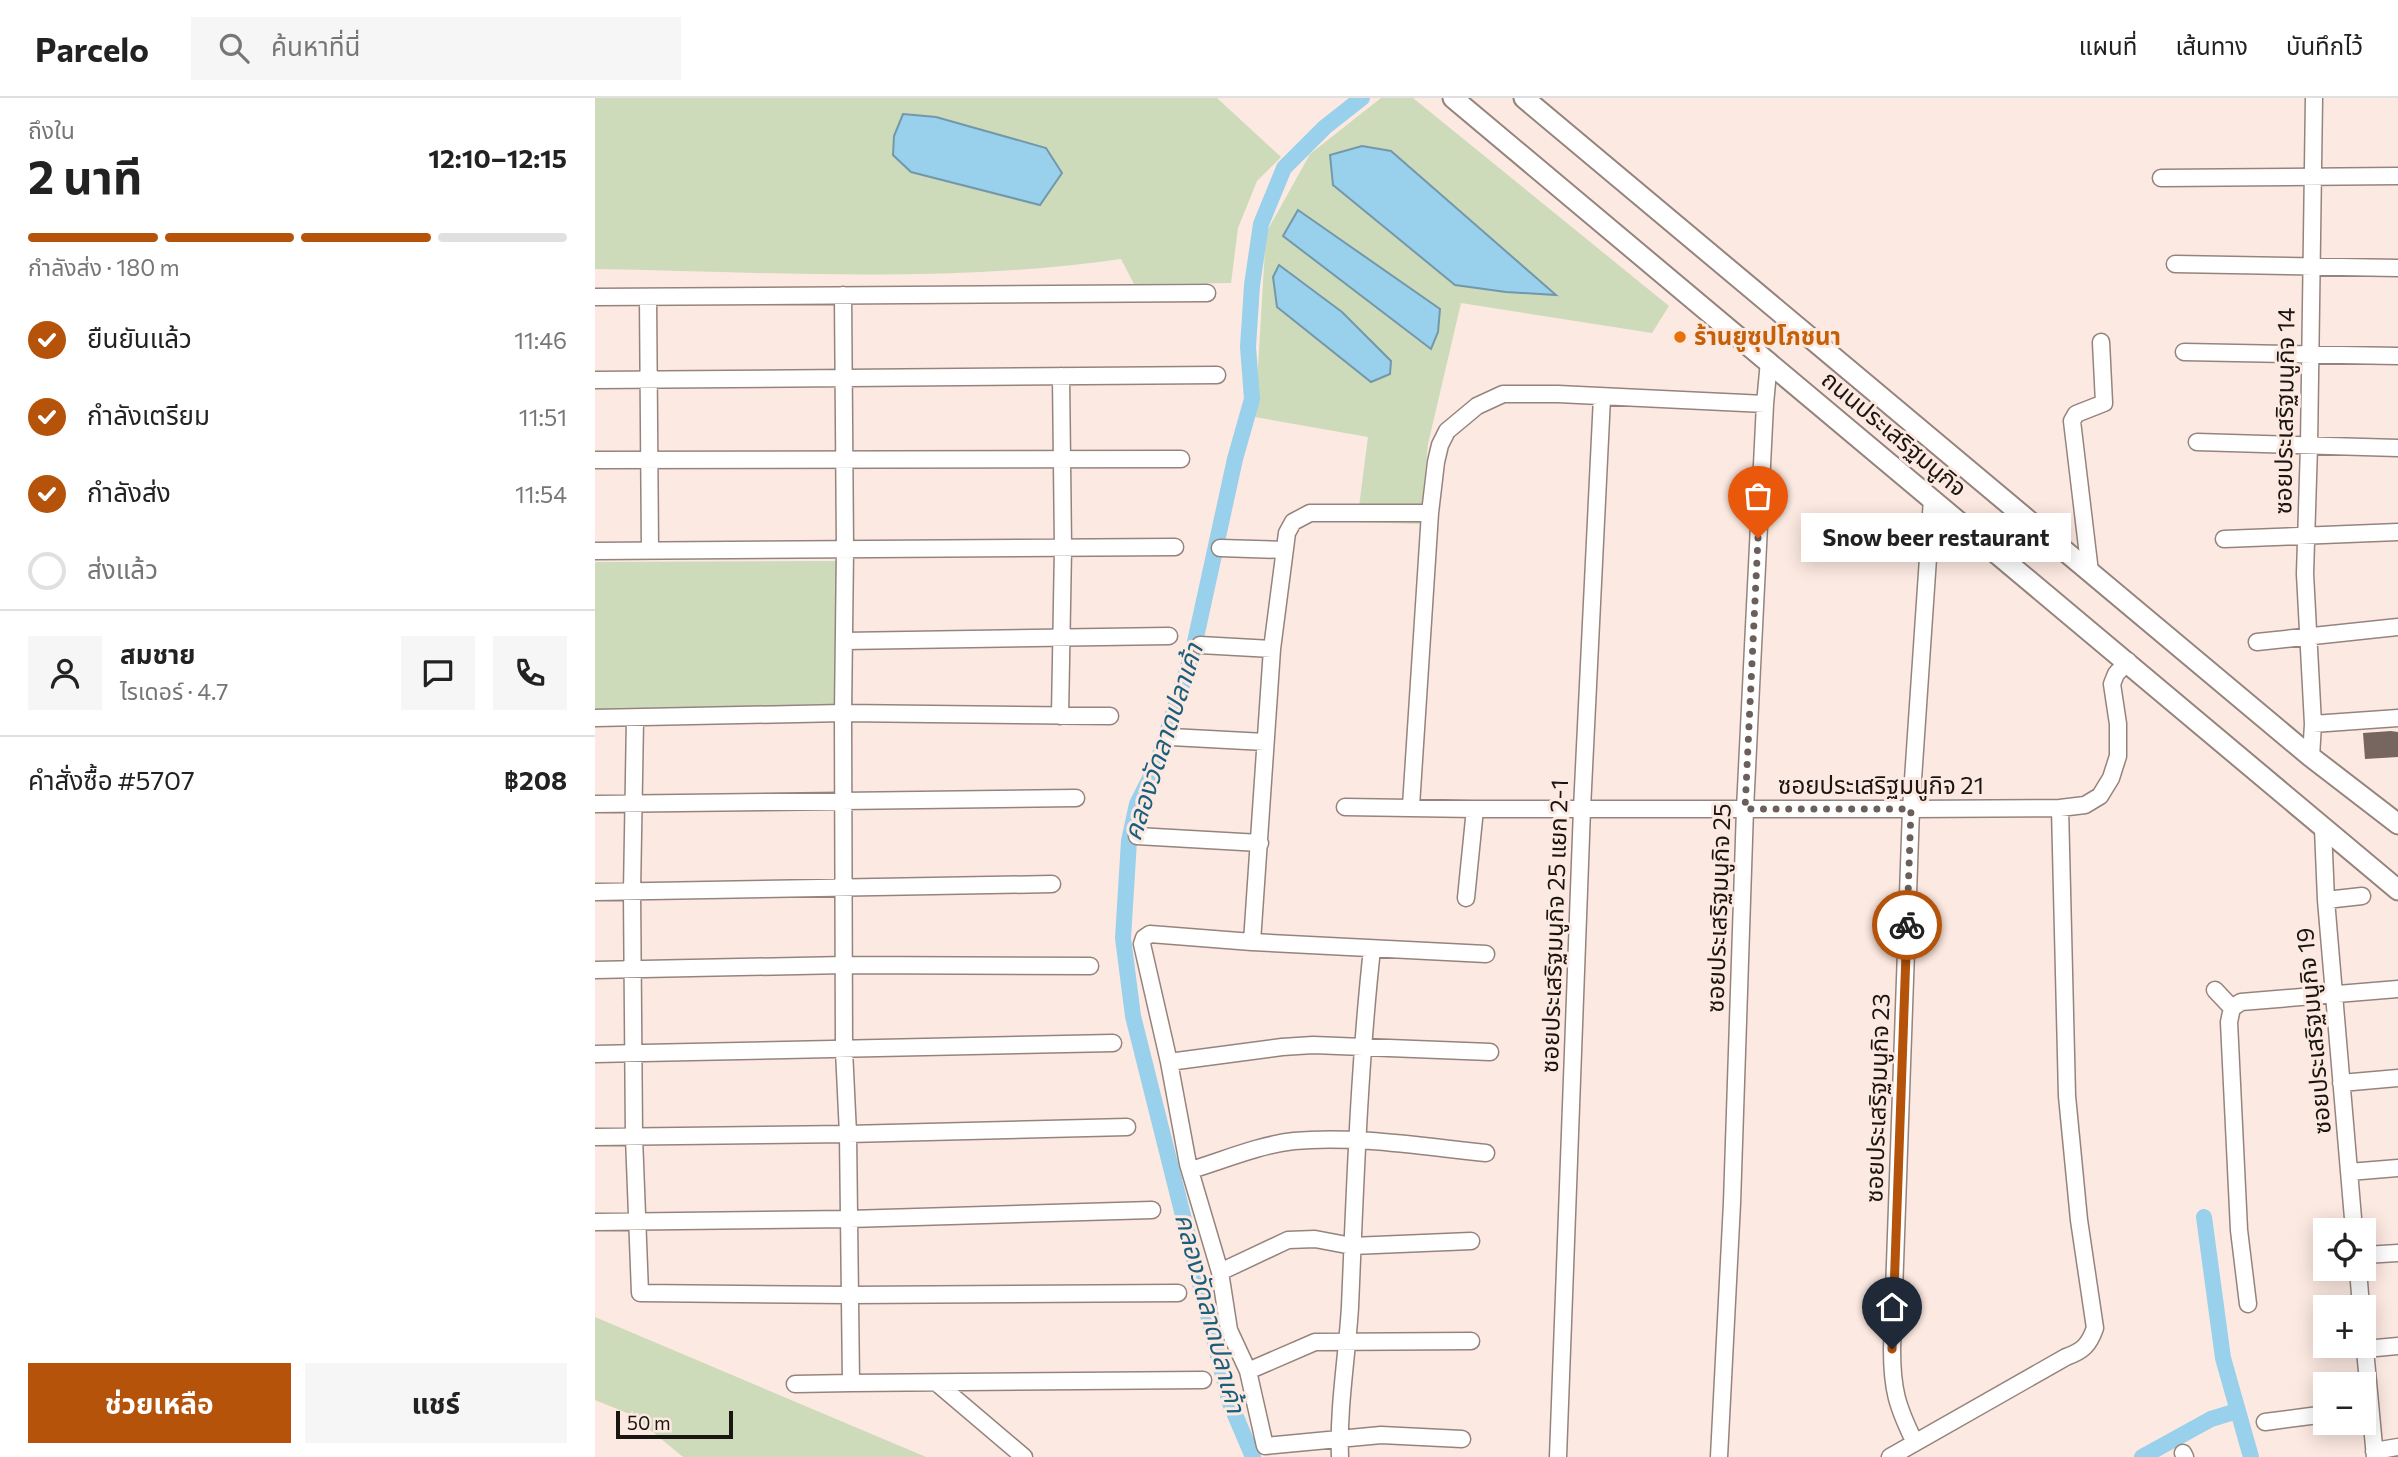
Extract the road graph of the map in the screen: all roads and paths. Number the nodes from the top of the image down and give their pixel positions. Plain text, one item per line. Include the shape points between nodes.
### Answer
1 (1453, 98) edge
2 (1524, 98) edge
3 (2314, 98) edge
4 (2398, 176) edge
5 (2312, 177) junction
6 (2161, 178) dead end
7 (2175, 264) dead end
8 (2311, 267) junction
9 (2398, 268) edge
10 (1207, 293) dead end
11 (843, 295) junction
12 (595, 297) edge
13 (648, 297) junction
14 (2101, 342) dead end
15 (2184, 352) dead end
16 (2309, 355) junction
17 (2398, 356) edge
18 (1769, 361) junction
19 (1217, 375) dead end
20 (1061, 376) junction
21 (843, 378) junction
22 (595, 380) edge
23 (650, 380) junction
24 (1602, 397) junction
25 (1765, 404) junction
26 (2197, 442) dead end
27 (2309, 446) junction
28 (2398, 448) edge
29 (649, 459) junction
30 (1181, 459) dead end
31 (595, 460) edge
32 (1063, 460) junction
33 (843, 461) junction
34 (1932, 499) junction
35 (1430, 513) junction
36 (2398, 532) edge
37 (2305, 537) junction
38 (2224, 540) dead end
39 (1175, 547) dead end
40 (1063, 548) junction
41 (1220, 548) dead end
42 (650, 550) junction
43 (845, 550) junction
44 (1284, 550) junction
45 (595, 551) edge
46 (2090, 572) junction
47 (2398, 627) edge
48 (1169, 636) dead end
49 (2307, 637) junction
50 (1062, 638) junction
51 (844, 641) junction
52 (2257, 642) dead end
53 (1200, 645) dead end
54 (1272, 649) junction
55 (2128, 661) junction
56 (843, 713) junction
57 (1060, 716) junction
58 (1110, 716) dead end
59 (595, 718) edge
60 (2398, 718) edge
61 (635, 719) junction
62 (2313, 724) junction
63 (1171, 737) dead end
64 (1265, 741) junction
65 (2311, 757) junction
66 (1076, 798) dead end
67 (843, 801) junction
68 (595, 804) edge
69 (633, 804) junction
70 (1411, 806) junction
71 (1345, 807) dead end
72 (2060, 808) junction
73 (1475, 809) junction
74 (1582, 809) junction
75 (1745, 809) junction
76 (1911, 809) junction
77 (2393, 816) edge
78 (2323, 828) junction
79 (1137, 836) dead end
80 (1260, 843) junction
81 (1052, 884) dead end
82 (843, 886) junction
83 (2398, 890) edge
84 (595, 891) edge
85 (632, 892) junction
86 (2361, 896) dead end
87 (1466, 898) dead end
88 (2326, 900) junction
89 (1252, 942) junction
90 (1372, 949) junction
91 (1486, 954) dead end
92 (845, 965) junction
93 (1090, 966) dead end
94 (595, 970) edge
95 (634, 970) junction
96 (2398, 989) edge
97 (2215, 990) dead end
98 (2335, 993) junction
99 (2232, 1008) junction
100 (1113, 1043) dead end
101 (1363, 1046) junction
102 (844, 1050) junction
103 (1490, 1052) dead end
104 (635, 1053) junction
105 (595, 1054) edge
106 (1169, 1062) junction
107 (2398, 1078) edge
108 (2341, 1083) junction
109 (1127, 1127) dead end
110 (848, 1134) junction
111 (595, 1137) edge
112 (634, 1137) junction
113 (1357, 1141) junction
114 (1486, 1153) dead end
115 (2398, 1168) edge
116 (1191, 1170) junction
117 (2349, 1172) junction
118 (1152, 1210) dead end
119 (2353, 1218) edge
120 (849, 1219) junction
121 (595, 1222) edge
122 (639, 1222) junction
123 (1471, 1241) dead end
124 (1352, 1245) junction
125 (2398, 1252) edge
126 (2376, 1254) edge
127 (1220, 1272) junction
128 (1178, 1293) dead end
129 (849, 1295) junction
130 (2248, 1304) dead end
131 (1471, 1341) dead end
132 (1348, 1342) junction
133 (2376, 1345) edge
134 (2398, 1346) edge
135 (1248, 1371) junction
136 (1203, 1380) dead end
137 (851, 1383) junction
138 (795, 1384) dead end
139 (938, 1384) junction
140 (2313, 1416) edge
141 (2265, 1423) dead end
142 (2372, 1435) edge
143 (1339, 1438) junction
144 (1462, 1439) dead end
145 (1915, 1443) junction
146 (2398, 1447) edge
147 (2375, 1454) edge
148 (1024, 1457) edge
149 (1340, 1457) edge
150 (1558, 1457) edge
151 (1719, 1457) edge
152 (1891, 1457) edge

1 - 18 main road, ถนนประเสริฐมนูกิจ
2 - 46 main road, ถนนประเสริฐมนูกิจ
3 - 5 street, ซอยประเสริฐมนูกิจ 14
4 - 5 street
5 - 6 street
5 - 8 street, ซอยประเสริฐมนูกิจ 14
7 - 8 street
8 - 9 street
8 - 16 street, ซอยประเสริฐมนูกิจ 14
10 - 11 street
11 - 13 street
11 - 21 street
12 - 13 street
13 - 23 street
14 - 46 street via 2104,403 2075,414 2072,421
15 - 16 street
16 - 17 street
16 - 27 street, ซอยประเสริฐมนูกิจ 14
18 - 25 street, ซอยประเสริฐมนูกิจ 25
18 - 34 main road, ถนนประเสริฐมนูกิจ
19 - 20 street
20 - 21 street
20 - 32 street
21 - 23 street
21 - 33 street
22 - 23 street
23 - 29 street
24 - 25 street
24 - 35 street via 1503,394 1477,406 1447,431 1440,445
24 - 74 street, ซอยประเสริฐมนูกิจ 25 แยก 2-1
25 - 75 street, ซอยประเสริฐมนูกิจ 25
26 - 27 street
27 - 28 street
27 - 37 street, ซอยประเสริฐมนูกิจ 14
29 - 31 street
29 - 33 street
29 - 42 street
30 - 32 street
32 - 33 street
32 - 40 street
33 - 43 street
34 - 55 main road, ถนนประเสริฐมนูกิจ
34 - 76 street, ซอยประเสริฐมนูกิจ 23
35 - 44 street via 1310,513 1293,522
35 - 70 street
36 - 37 street
37 - 38 street
37 - 49 street, ซอยประเสริฐมนูกิจ 14
39 - 40 street
40 - 43 street
40 - 50 street
41 - 44 street
42 - 43 street
42 - 45 street
43 - 51 street
44 - 54 street
46 - 65 main road, ถนนประเสริฐมนูกิจ
47 - 49 street
48 - 50 street
49 - 52 street
49 - 62 street, ซอยประเสริฐมนูกิจ 14
50 - 51 street
50 - 57 street
51 - 56 street
53 - 54 street
54 - 64 street
55 - 72 street, ซอยประเสริฐมนูกิจ 21 via 2112,684 2118,756 2111,778 2100,796 2085,806
55 - 78 main road, ถนนประเสริฐมนูกิจ
56 - 57 street
56 - 61 street
56 - 67 street
57 - 58 street
59 - 61 street
60 - 62 street
61 - 69 street
62 - 65 street, ซอยประเสริฐมนูกิจ 14
63 - 64 street
64 - 80 street
65 - 77 main road, ถนนประเสริฐมนูกิจ
66 - 67 street
67 - 69 street
67 - 82 street
68 - 69 street
69 - 85 street
70 - 71 street, ซอยประเสริฐมนูกิจ 21
70 - 73 street, ซอยประเสริฐมนูกิจ 21
72 - 76 street, ซอยประเสริฐมนูกิจ 21
72 - 145 street via 2067,1096 2095,1328 2083,1351
73 - 74 street, ซอยประเสริฐมนูกิจ 21
73 - 87 street
74 - 75 street, ซอยประเสริฐมนูกิจ 21
74 - 150 street, ซอยประเสริฐมนูกิจ 25 แยก 2-1
75 - 76 street, ซอยประเสริฐมนูกิจ 21
75 - 151 street, ซอยประเสริฐมนูกิจ 25
76 - 145 street, ซอยประเสริฐมนูกิจ 23 via 1892,1382
78 - 83 main road, ถนนประเสริฐมนูกิจ
78 - 88 street, ซอยประเสริฐมนูกิจ 19
79 - 80 street
80 - 89 street
81 - 82 street
82 - 85 street
82 - 92 street
84 - 85 street
85 - 95 street
86 - 88 street
88 - 98 street, ซอยประเสริฐมนูกิจ 19
89 - 90 street
89 - 106 street via 1150,934 1144,938
90 - 91 street
90 - 101 street
92 - 93 street
92 - 95 street
92 - 102 street
94 - 95 street
95 - 104 street
96 - 98 street
97 - 99 street
98 - 99 street via 2241,1002
98 - 108 street, ซอยประเสริฐมนูกิจ 19
99 - 130 street via 2239,1230
100 - 102 street
101 - 103 street
101 - 106 street via 1282,1046
101 - 113 street
102 - 104 street
102 - 110 street
104 - 105 street
104 - 112 street
106 - 116 street
107 - 108 street
108 - 117 street, ซอยประเสริฐมนูกิจ 19
109 - 110 street
110 - 112 street
110 - 120 street
111 - 112 street
112 - 122 street
113 - 114 street
113 - 116 street via 1284,1143
113 - 124 street
115 - 117 street
116 - 127 street
117 - 119 street, ซอยประเสริฐมนูกิจ 19
118 - 120 street
120 - 122 street
120 - 129 street
121 - 122 street
122 - 129 street via 640,1293
123 - 124 street
124 - 127 street via 1288,1240
124 - 132 street
125 - 126 street
127 - 135 street via 1229,1330
128 - 129 street
129 - 137 street
131 - 132 street
132 - 135 street via 1315,1342
132 - 143 street
133 - 134 street
135 - 143 street via 1265,1446
136 - 139 street
137 - 138 street
137 - 139 street
139 - 148 street
140 - 141 street
142 - 147 street
143 - 144 street
143 - 149 street
145 - 152 street
146 - 147 street

